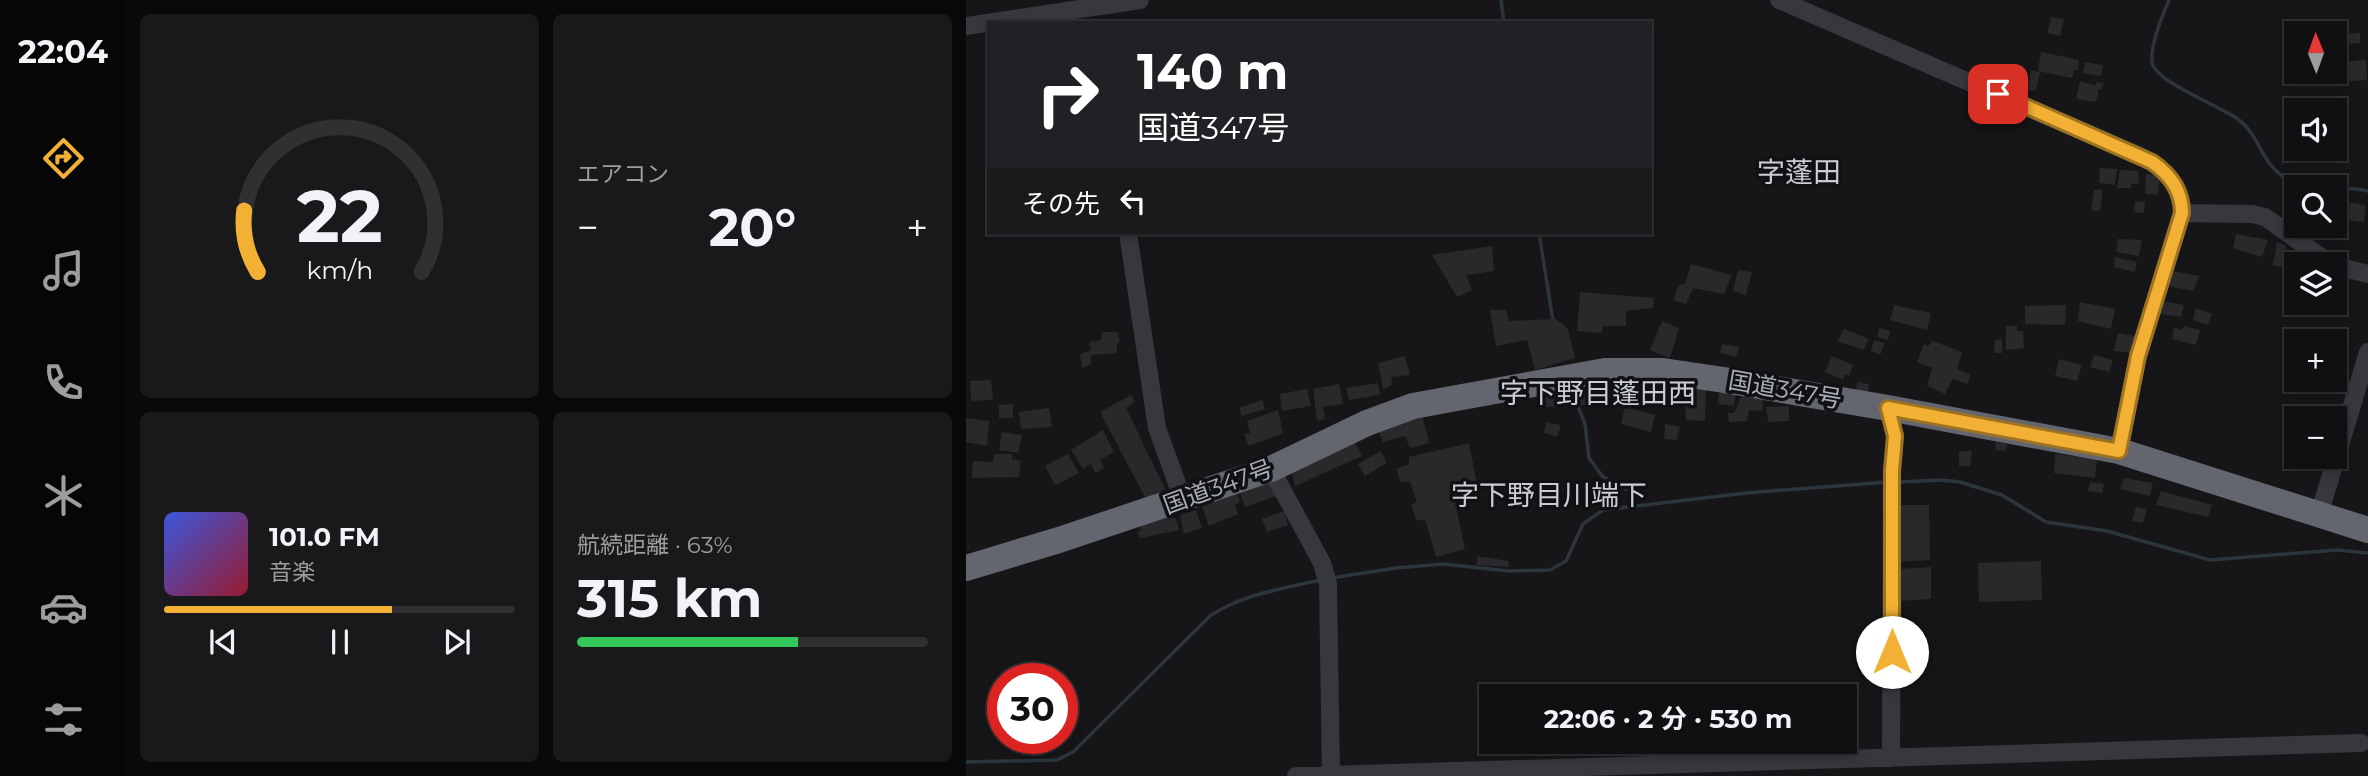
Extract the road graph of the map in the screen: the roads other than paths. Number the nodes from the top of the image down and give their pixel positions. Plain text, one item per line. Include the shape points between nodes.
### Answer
1 (1140, 0) edge
2 (1779, 0) edge
3 (1096, 15) edge
4 (1025, 21) edge
5 (987, 24) edge
6 (966, 26) edge
7 (2182, 213) junction
8 (1128, 235) edge
9 (2368, 274) edge
10 (2368, 352) edge
11 (1888, 408) junction
12 (2119, 451) junction
13 (1271, 469) junction
14 (1183, 500) junction
15 (2319, 515) junction
16 (2368, 530) edge
17 (966, 568) edge
18 (2361, 743) dead end
19 (1891, 758) junction
20 (1331, 775) edge
21 (1296, 776) edge

1 - 3 street
2 - 7 street via 2152,162 2176,186
3 - 4 street
5 - 6 street
7 - 9 street via 2265,216 2321,257
7 - 12 street via 2138,356
8 - 14 street via 1157,428
10 - 15 street
11 - 12 highway, 国道347号
11 - 13 highway, 国道347号 via 1663,371 1605,371 1413,405
11 - 19 street via 1895,436
12 - 15 highway, 国道347号
13 - 14 highway, 国道347号
13 - 20 street via 1305,528 1326,578
14 - 17 highway, 国道347号
15 - 16 highway, 国道347号
18 - 19 street
19 - 20 street
20 - 21 street

